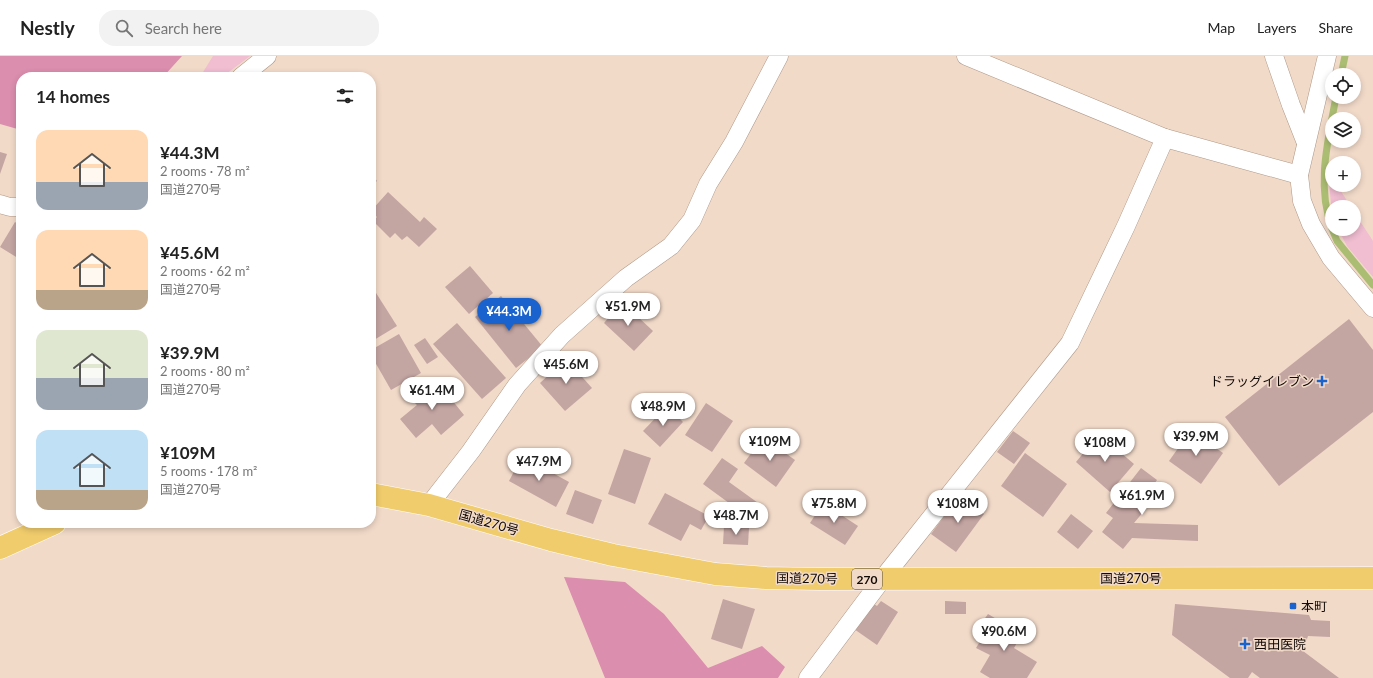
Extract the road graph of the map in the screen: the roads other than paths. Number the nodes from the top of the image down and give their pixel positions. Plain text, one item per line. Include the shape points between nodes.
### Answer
1 (267, 56) edge
2 (779, 56) edge
3 (966, 56) edge
4 (1274, 56) edge
5 (1327, 56) edge
6 (247, 72) edge
7 (1165, 138) junction
8 (1306, 143) junction
9 (1299, 175) junction
10 (0, 204) edge
11 (16, 207) edge
12 (1373, 308) edge
13 (376, 495) edge
14 (429, 505) junction
15 (44, 528) edge
16 (0, 548) edge
17 (883, 578) junction
18 (1373, 578) edge
19 (808, 678) edge

1 - 6 street
2 - 14 street via 734,142 708,184 692,220 671,246 626,278 562,335 517,385 471,452
3 - 7 street
4 - 8 street
5 - 8 street
7 - 9 street
7 - 17 street via 1070,343
8 - 9 street
9 - 12 street via 1302,200 1311,224 1332,258
10 - 11 street
13 - 14 highway, 国道270号 / 270
14 - 17 highway, 国道270号 / 270 via 613,555 715,574 766,578
15 - 16 highway
17 - 18 highway, 国道270号 / 270
17 - 19 street

